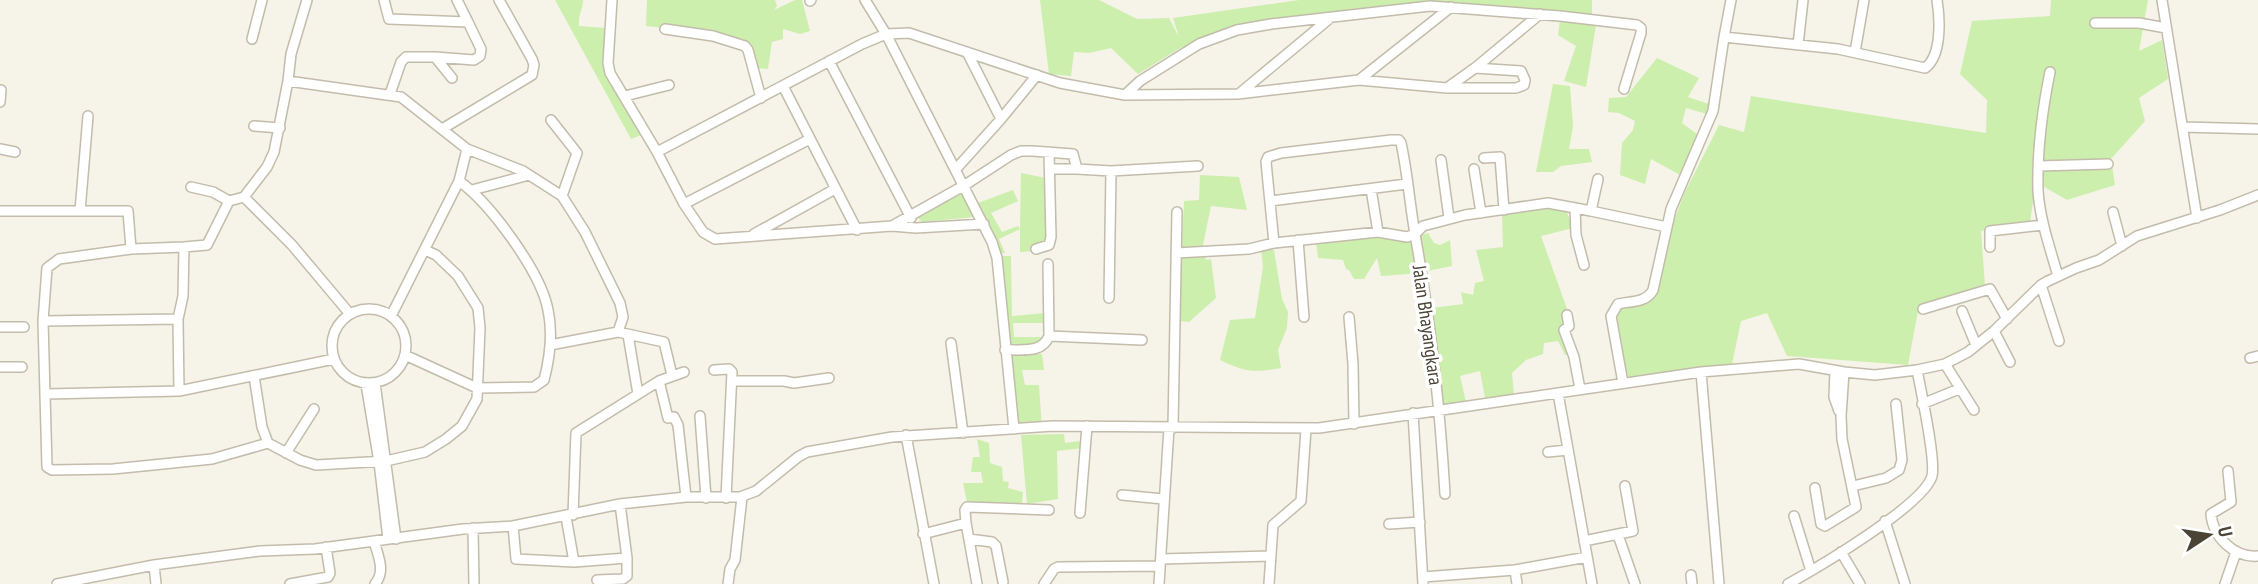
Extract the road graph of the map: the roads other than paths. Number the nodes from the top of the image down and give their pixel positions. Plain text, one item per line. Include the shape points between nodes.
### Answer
1 (262, 0) edge
2 (307, 0) edge
3 (384, 0) edge
4 (457, 0) edge
5 (499, 0) edge
6 (612, 0) edge
7 (865, 0) edge
8 (1731, 0) edge
9 (1803, 0) edge
10 (1864, 0) edge
11 (1937, 0) edge
12 (2162, 0) edge
13 (1451, 7) junction
14 (1540, 14) junction
15 (1329, 19) junction
16 (468, 22) junction
17 (2095, 23) dead end
18 (2166, 28) junction
19 (665, 29) dead end
20 (886, 34) junction
21 (1724, 37) junction
22 (252, 39) dead end
23 (1798, 45) junction
24 (967, 52) junction
25 (1855, 52) junction
26 (435, 57) junction
27 (829, 61) junction
28 (1475, 68) junction
29 (2050, 72) dead end
30 (1037, 75) junction
31 (452, 79) dead end
32 (1359, 80) junction
33 (288, 81) junction
34 (669, 85) dead end
35 (783, 86) junction
36 (1447, 88) junction
37 (1624, 89) dead end
38 (1, 90) edge
39 (390, 94) junction
40 (1238, 94) junction
41 (1125, 95) junction
42 (625, 96) junction
43 (761, 98) junction
44 (0, 102) edge
45 (88, 116) dead end
46 (1001, 118) junction
47 (551, 120) dead end
48 (254, 126) dead end
49 (2183, 127) junction
50 (280, 128) junction
51 (442, 129) junction
52 (2258, 129) edge
53 (810, 139) junction
54 (0, 149) edge
55 (467, 149) junction
56 (15, 152) dead end
57 (657, 152) junction
58 (1049, 152) junction
59 (1484, 158) dead end
60 (1441, 160) dead end
61 (2108, 164) dead end
62 (1198, 166) dead end
63 (2039, 166) junction
64 (956, 169) junction
65 (1050, 169) junction
66 (1077, 169) junction
67 (1475, 169) dead end
68 (1111, 171) junction
69 (529, 175) junction
70 (1598, 179) dead end
71 (459, 181) junction
72 (1407, 184) junction
73 (965, 185) junction
74 (191, 187) dead end
75 (835, 189) junction
76 (1371, 189) junction
77 (472, 190) junction
78 (2258, 195) edge
79 (562, 196) junction
80 (244, 197) junction
81 (229, 201) junction
82 (1270, 201) junction
83 (684, 204) junction
84 (1575, 208) junction
85 (1504, 210) junction
86 (0, 211) edge
87 (80, 211) junction
88 (1591, 211) junction
89 (1177, 212) dead end
90 (2113, 212) dead end
91 (1481, 213) junction
92 (909, 215) junction
93 (1449, 218) junction
94 (2197, 218) junction
95 (984, 224) junction
96 (2043, 225) junction
97 (892, 226) junction
98 (1667, 227) junction
99 (916, 228) junction
100 (857, 230) junction
101 (1378, 232) junction
102 (752, 236) junction
103 (1416, 237) junction
104 (1298, 240) junction
105 (1274, 243) junction
106 (2122, 246) junction
107 (184, 247) junction
108 (1990, 247) dead end
109 (131, 249) junction
110 (425, 250) junction
111 (1036, 250) dead end
112 (1175, 253) junction
113 (1048, 264) dead end
114 (1584, 265) dead end
115 (2058, 276) junction
116 (2040, 285) junction
117 (1109, 298) dead end
118 (1923, 309) dead end
119 (1962, 311) dead end
120 (351, 314) junction
121 (1567, 315) dead end
122 (391, 316) junction
123 (1304, 317) dead end
124 (1349, 317) dead end
125 (178, 319) junction
126 (2007, 319) junction
127 (43, 321) junction
128 (0, 327) edge
129 (24, 327) dead end
130 (1994, 331) junction
131 (623, 334) junction
132 (1049, 336) junction
133 (1142, 340) dead end
134 (2059, 341) dead end
135 (951, 343) dead end
136 (550, 345) junction
137 (1976, 345) junction
138 (1005, 350) junction
139 (405, 355) junction
140 (334, 359) junction
141 (2010, 362) dead end
142 (1945, 364) junction
143 (0, 367) edge
144 (22, 367) dead end
145 (714, 370) dead end
146 (1917, 370) junction
147 (684, 372) dead end
148 (1701, 372) junction
149 (1839, 372) junction
150 (673, 375) junction
151 (254, 376) junction
152 (829, 379) dead end
153 (659, 381) junction
154 (732, 381) junction
155 (1623, 383) junction
156 (371, 384) junction
157 (477, 388) junction
158 (1580, 389) junction
159 (1959, 389) junction
160 (179, 391) junction
161 (1558, 393) junction
162 (46, 394) junction
163 (638, 394) junction
164 (1896, 404) dead end
165 (1923, 404) junction
166 (314, 409) dead end
167 (1440, 410) junction
168 (1974, 410) dead end
169 (1413, 413) junction
170 (701, 416) dead end
171 (1354, 424) junction
172 (1087, 426) junction
173 (1171, 428) junction
174 (1014, 429) junction
175 (1306, 429) junction
176 (962, 433) junction
177 (905, 435) junction
178 (268, 443) junction
179 (1568, 450) junction
180 (1548, 452) dead end
181 (286, 453) junction
182 (382, 461) junction
183 (2228, 471) dead end
184 (1625, 486) dead end
185 (1853, 486) junction
186 (1815, 488) dead end
187 (1445, 494) dead end
188 (1122, 495) dead end
189 (685, 497) junction
190 (742, 497) junction
191 (706, 498) junction
192 (726, 498) junction
193 (1163, 499) junction
194 (620, 505) junction
195 (1049, 510) dead end
196 (1080, 513) dead end
197 (570, 516) junction
198 (1794, 516) dead end
199 (1885, 521) junction
200 (1420, 522) junction
201 (966, 523) junction
202 (1388, 524) dead end
203 (513, 526) junction
204 (473, 528) junction
205 (923, 534) junction
206 (1618, 535) junction
207 (392, 539) junction
208 (970, 539) junction
209 (374, 541) junction
210 (1584, 541) junction
211 (326, 547) junction
212 (1841, 552) junction
213 (2236, 552) junction
214 (1270, 556) junction
215 (2258, 556) edge
216 (1587, 557) junction
217 (627, 558) junction
218 (574, 562) junction
219 (1160, 563) junction
220 (154, 565) junction
221 (1516, 570) junction
222 (1811, 571) junction
223 (1475, 579) edge
224 (597, 580) dead end
225 (1423, 581) edge
226 (1003, 582) dead end
227 (57, 584) edge
228 (156, 584) edge
229 (289, 584) edge
230 (375, 584) edge
231 (474, 584) edge
232 (729, 584) edge
233 (934, 584) edge
234 (977, 584) edge
235 (1044, 584) edge
236 (1159, 584) edge
237 (1269, 584) edge
238 (1517, 584) edge
239 (1592, 584) edge
240 (1635, 584) edge
241 (1719, 584) edge
242 (1788, 584) edge
243 (1860, 584) edge
244 (1905, 584) edge
245 (2225, 584) edge

1 - 22 street
2 - 33 street
3 - 16 street via 389,19
4 - 16 street
5 - 51 street via 532,59 532,75
6 - 42 street via 608,63
7 - 20 street
8 - 21 street
9 - 23 street
10 - 25 street
11 - 25 street via 1939,37 1929,66
12 - 18 street
13 - 14 street
13 - 15 street
13 - 32 street
14 - 28 street
14 - 37 street via 1641,28
15 - 40 street
15 - 41 street via 1271,24 1212,39 1177,56
16 - 26 street via 480,56 474,60
17 - 18 street
18 - 49 street
19 - 43 street via 745,46
20 - 24 street via 909,33
20 - 27 street
20 - 64 street
21 - 23 street
21 - 98 street via 1713,111
23 - 25 street
24 - 30 street
24 - 46 street
26 - 31 street
26 - 39 street via 404,58
27 - 35 street
27 - 92 street
28 - 36 street
28 - 36 street via 1521,71 1524,85
29 - 63 street
30 - 41 street
30 - 46 street
32 - 36 street
32 - 40 street
33 - 39 street
33 - 50 street
34 - 42 street
35 - 43 street
35 - 53 street
38 - 44 street
39 - 51 street via 406,99
40 - 41 street
42 - 57 street
43 - 57 street
45 - 87 street
46 - 64 street
47 - 79 street via 577,153
48 - 50 street
49 - 52 street
49 - 94 street
50 - 80 street via 272,159
51 - 55 street
53 - 75 street
53 - 83 street
54 - 56 street
55 - 69 street
55 - 71 street
57 - 83 street
58 - 65 street
58 - 66 street via 1073,155
58 - 73 street via 1021,151
59 - 85 street via 1500,158
60 - 93 street
61 - 63 street
62 - 68 street
63 - 96 street
64 - 73 street
65 - 66 street
65 - 111 street via 1051,237 1049,245
66 - 68 street
67 - 91 street
68 - 117 street
69 - 77 street
69 - 79 street
70 - 88 street
71 - 77 street
71 - 110 street
72 - 76 street
72 - 82 street, Jalan Bhayangkara via 1399,140 1319,148 1268,157
72 - 103 street, Jalan Bhayangkara
73 - 92 street
73 - 95 street
74 - 81 street via 213,191
75 - 100 street
75 - 102 street
76 - 82 street
76 - 101 street
77 - 136 street via 495,216 541,288 549,313
78 - 94 street
79 - 131 street via 620,303
80 - 81 street
80 - 120 street
81 - 107 street via 207,244
82 - 105 street
83 - 102 street via 708,237
84 - 85 street via 1548,203
84 - 88 street
84 - 114 street
85 - 91 street
86 - 87 street
87 - 109 street via 128,211
88 - 98 street
89 - 112 street
90 - 106 street
91 - 93 street
92 - 97 street
92 - 99 street
93 - 103 street via 1423,226
94 - 106 street via 2137,236
95 - 99 street
95 - 138 street via 997,258
96 - 108 street via 1990,231
96 - 115 street
97 - 99 street
97 - 100 street
98 - 155 street via 1651,295 1618,304 1612,312
100 - 102 street
101 - 103 street
101 - 104 street
103 - 167 street, Jalan Bhayangkara
104 - 105 street
104 - 123 street
105 - 112 street
106 - 115 street
107 - 109 street
107 - 125 street
109 - 127 street via 59,259 50,265 45,274
110 - 122 street
110 - 157 street via 458,276 478,308
112 - 173 street
113 - 132 street
115 - 116 street
116 - 126 street
116 - 134 street
118 - 126 street via 1990,289
119 - 137 street
120 - 122 street via 368,309
120 - 140 street via 339,323 332,337
121 - 158 street via 1569,326 1564,330
122 - 139 street via 405,337
124 - 171 street
125 - 127 street
125 - 160 street
126 - 130 street
127 - 162 street
128 - 129 street
130 - 137 street
130 - 141 street
131 - 136 street
131 - 150 street via 666,344
131 - 163 street
132 - 133 street
132 - 138 street via 1038,349
135 - 176 street
136 - 157 street via 541,384
137 - 142 street
138 - 174 street
139 - 156 street via 397,370 384,381
139 - 157 street
140 - 151 street
140 - 156 street via 346,376
142 - 146 street
142 - 159 street
143 - 144 street
145 - 154 street via 731,369
146 - 149 street via 1875,375
146 - 165 street
147 - 150 street
148 - 149 street via 1788,365
148 - 155 street
148 - 241 street
149 - 185 street via 1834,397
150 - 153 street
151 - 160 street
151 - 178 street
152 - 154 street
153 - 163 street
153 - 189 street via 668,418 674,417 678,425
154 - 192 street
155 - 158 street
156 - 182 street
157 - 182 street via 477,399 462,426 446,439 425,452
158 - 161 street
159 - 165 street
159 - 168 street
160 - 162 street
161 - 167 street
161 - 179 street
162 - 178 street via 49,470 212,459
163 - 197 street via 576,433
164 - 185 street via 1899,470
165 - 199 street via 1932,477 1912,502
166 - 181 street
167 - 169 street
167 - 187 street, Jalan Bhayangkara
169 - 171 street
169 - 200 street
170 - 191 street
171 - 175 street
172 - 173 street
172 - 174 street
172 - 196 street
173 - 175 street
173 - 193 street
174 - 176 street
175 - 214 street via 1301,501 1274,523
176 - 177 street
177 - 190 street via 807,452
177 - 205 street
178 - 181 street
179 - 180 street
179 - 210 street
181 - 182 street via 317,465
182 - 207 street
183 - 213 street via 2231,502 2210,517 2221,539
184 - 206 street via 1633,531
185 - 186 street via 1856,507 1825,526 1819,519
188 - 193 street
189 - 191 street
189 - 194 street
190 - 192 street
190 - 232 street
191 - 192 street
193 - 219 street
194 - 197 street
194 - 217 street
195 - 201 street via 967,507
197 - 203 street
197 - 218 street
198 - 222 street
199 - 212 street
199 - 244 street
200 - 202 street
200 - 225 street
201 - 205 street
201 - 208 street
203 - 204 street
203 - 218 street via 516,559
204 - 207 street
204 - 231 street
205 - 233 street
206 - 210 street
206 - 240 street
207 - 209 street
208 - 226 street via 996,546
208 - 234 street
209 - 211 street
209 - 230 street via 381,567
210 - 216 street
211 - 220 street
211 - 229 street via 328,577
212 - 222 street
212 - 243 street
213 - 215 street
213 - 245 street
214 - 219 street
214 - 237 street
216 - 221 street
216 - 239 street
217 - 218 street
217 - 224 street via 626,578
219 - 235 street via 1058,568
219 - 236 street
220 - 227 street
220 - 228 street
221 - 223 street
221 - 238 street
222 - 242 street
223 - 225 street

